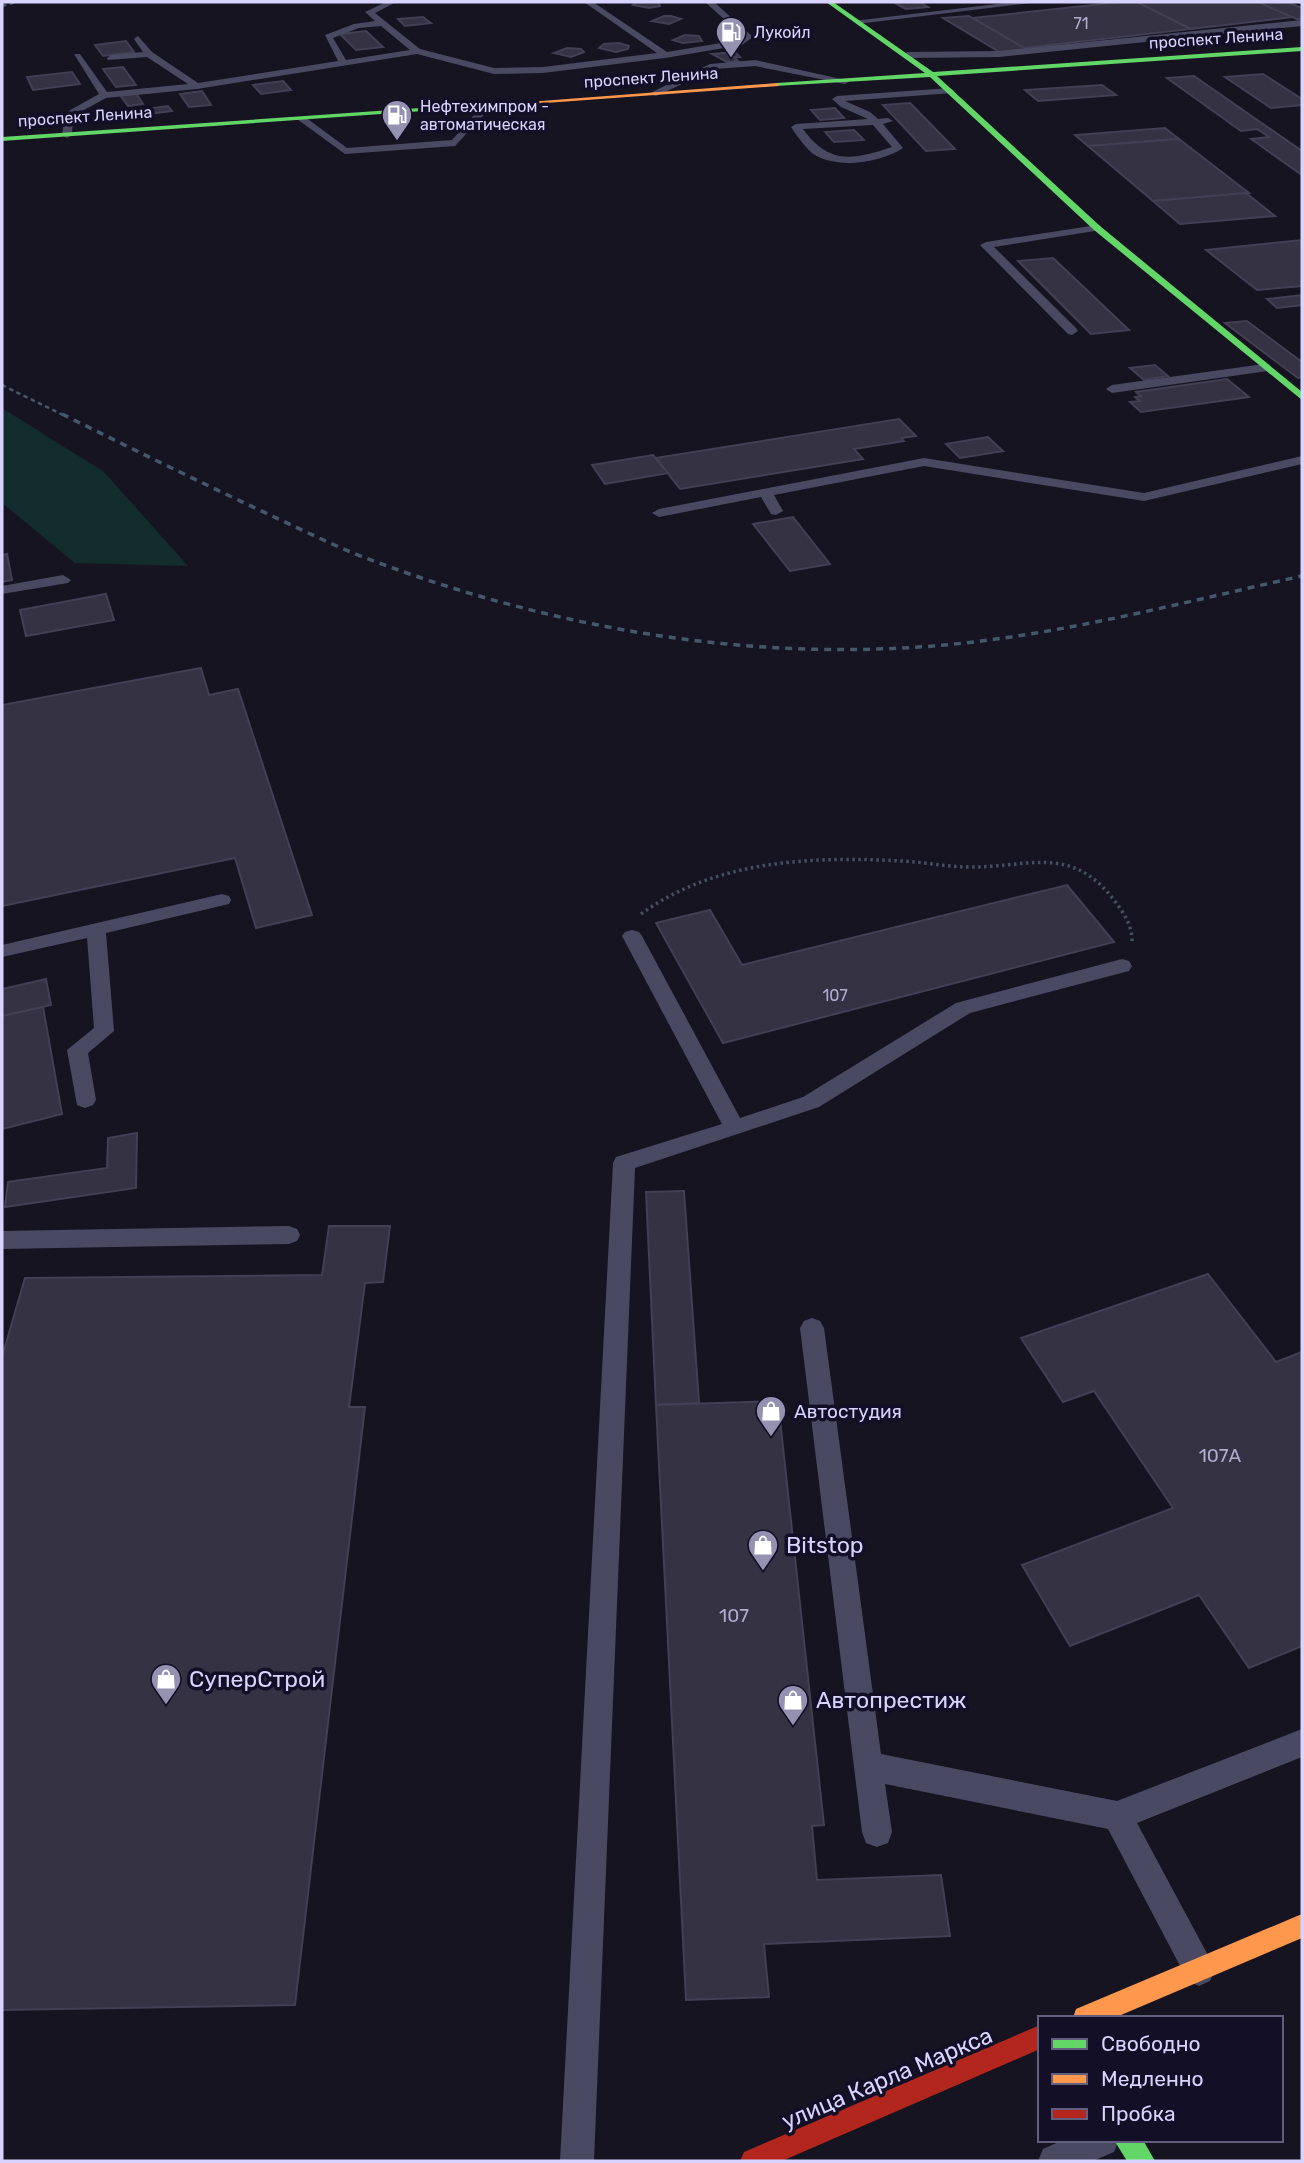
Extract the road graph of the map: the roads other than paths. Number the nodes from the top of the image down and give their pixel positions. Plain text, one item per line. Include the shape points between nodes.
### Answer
1 (392, 2) edge
2 (587, 2) edge
3 (709, 2) edge
4 (830, 2) edge
5 (962, 2) edge
6 (1035, 2) edge
7 (973, 8) junction
8 (857, 20) junction
9 (382, 23) junction
10 (1302, 23) edge
11 (138, 39) dead end
12 (1302, 49) edge
13 (416, 51) junction
14 (149, 54) junction
15 (665, 55) junction
16 (907, 55) junction
17 (77, 56) dead end
18 (111, 58) dead end
19 (344, 63) junction
20 (932, 75) junction
21 (845, 81) junction
22 (197, 86) junction
23 (950, 91) junction
24 (653, 94) junction
25 (104, 95) junction
26 (487, 106) junction
27 (302, 119) junction
28 (888, 121) dead end
29 (874, 122) junction
30 (66, 135) junction
31 (2, 139) edge
32 (1097, 228) junction
33 (1072, 331) dead end
34 (1264, 368) junction
35 (1112, 389) dead end
36 (1302, 397) edge
37 (1302, 460) edge
38 (766, 493) junction
39 (776, 511) dead end
40 (659, 513) dead end
41 (62, 580) dead end
42 (2, 590) edge
43 (222, 900) dead end
44 (96, 929) junction
45 (632, 936) road end
46 (2, 951) edge
47 (1122, 966) road end
48 (85, 1100) dead end
49 (735, 1128) junction
50 (289, 1235) dead end
51 (2, 1240) edge
52 (812, 1328) dead end
53 (1302, 1743) edge
54 (869, 1766) junction
55 (1117, 1816) junction
56 (877, 1832) dead end
57 (1302, 1926) edge
58 (1199, 1969) junction
59 (1090, 2016) edge
60 (1038, 2038) edge
61 (1098, 2142) edge
62 (1128, 2142) edge
63 (577, 2161) edge
64 (752, 2161) edge
65 (1055, 2161) edge
66 (1142, 2161) edge

1 - 9 lane via 369,12
2 - 15 lane
3 - 15 lane via 749,37
4 - 8 main road
5 - 7 lane
6 - 7 lane
7 - 8 lane
8 - 16 main road
9 - 13 lane
9 - 19 lane via 328,37
10 - 16 lane via 999,54
11 - 14 lane
12 - 20 main road, проспект Ленина
13 - 15 lane via 478,68 520,72
13 - 19 lane
14 - 18 lane
14 - 22 lane
16 - 20 main road
17 - 25 lane
19 - 22 lane
20 - 21 main road, проспект Ленина
20 - 23 main road
21 - 24 main road, проспект Ленина
21 - 24 lane via 755,63 713,66
22 - 25 lane
23 - 29 lane via 837,99
23 - 32 main road
24 - 26 main road, проспект Ленина
25 - 30 lane via 68,116
26 - 27 main road, проспект Ленина
26 - 27 lane via 455,143 345,151
27 - 30 main road, проспект Ленина
28 - 29 lane
29 - 29 lane via 898,148 851,159 828,158 816,152 796,127
30 - 31 main road, проспект Ленина
32 - 33 lane via 986,245
32 - 34 main road
34 - 35 lane
34 - 36 main road
37 - 38 lane via 1144,497 924,462
38 - 39 lane
38 - 40 lane
41 - 42 lane
43 - 44 lane
44 - 46 lane
44 - 48 lane via 104,1031 77,1050
45 - 49 lane
47 - 49 lane via 963,1008 811,1102
49 - 63 lane via 624,1163
50 - 51 lane
52 - 54 lane
53 - 55 lane
54 - 55 lane
54 - 56 lane
55 - 58 lane
57 - 58 main road
58 - 59 main road
60 - 64 main road, улица Карла Маркса
61 - 65 lane
62 - 66 main road

